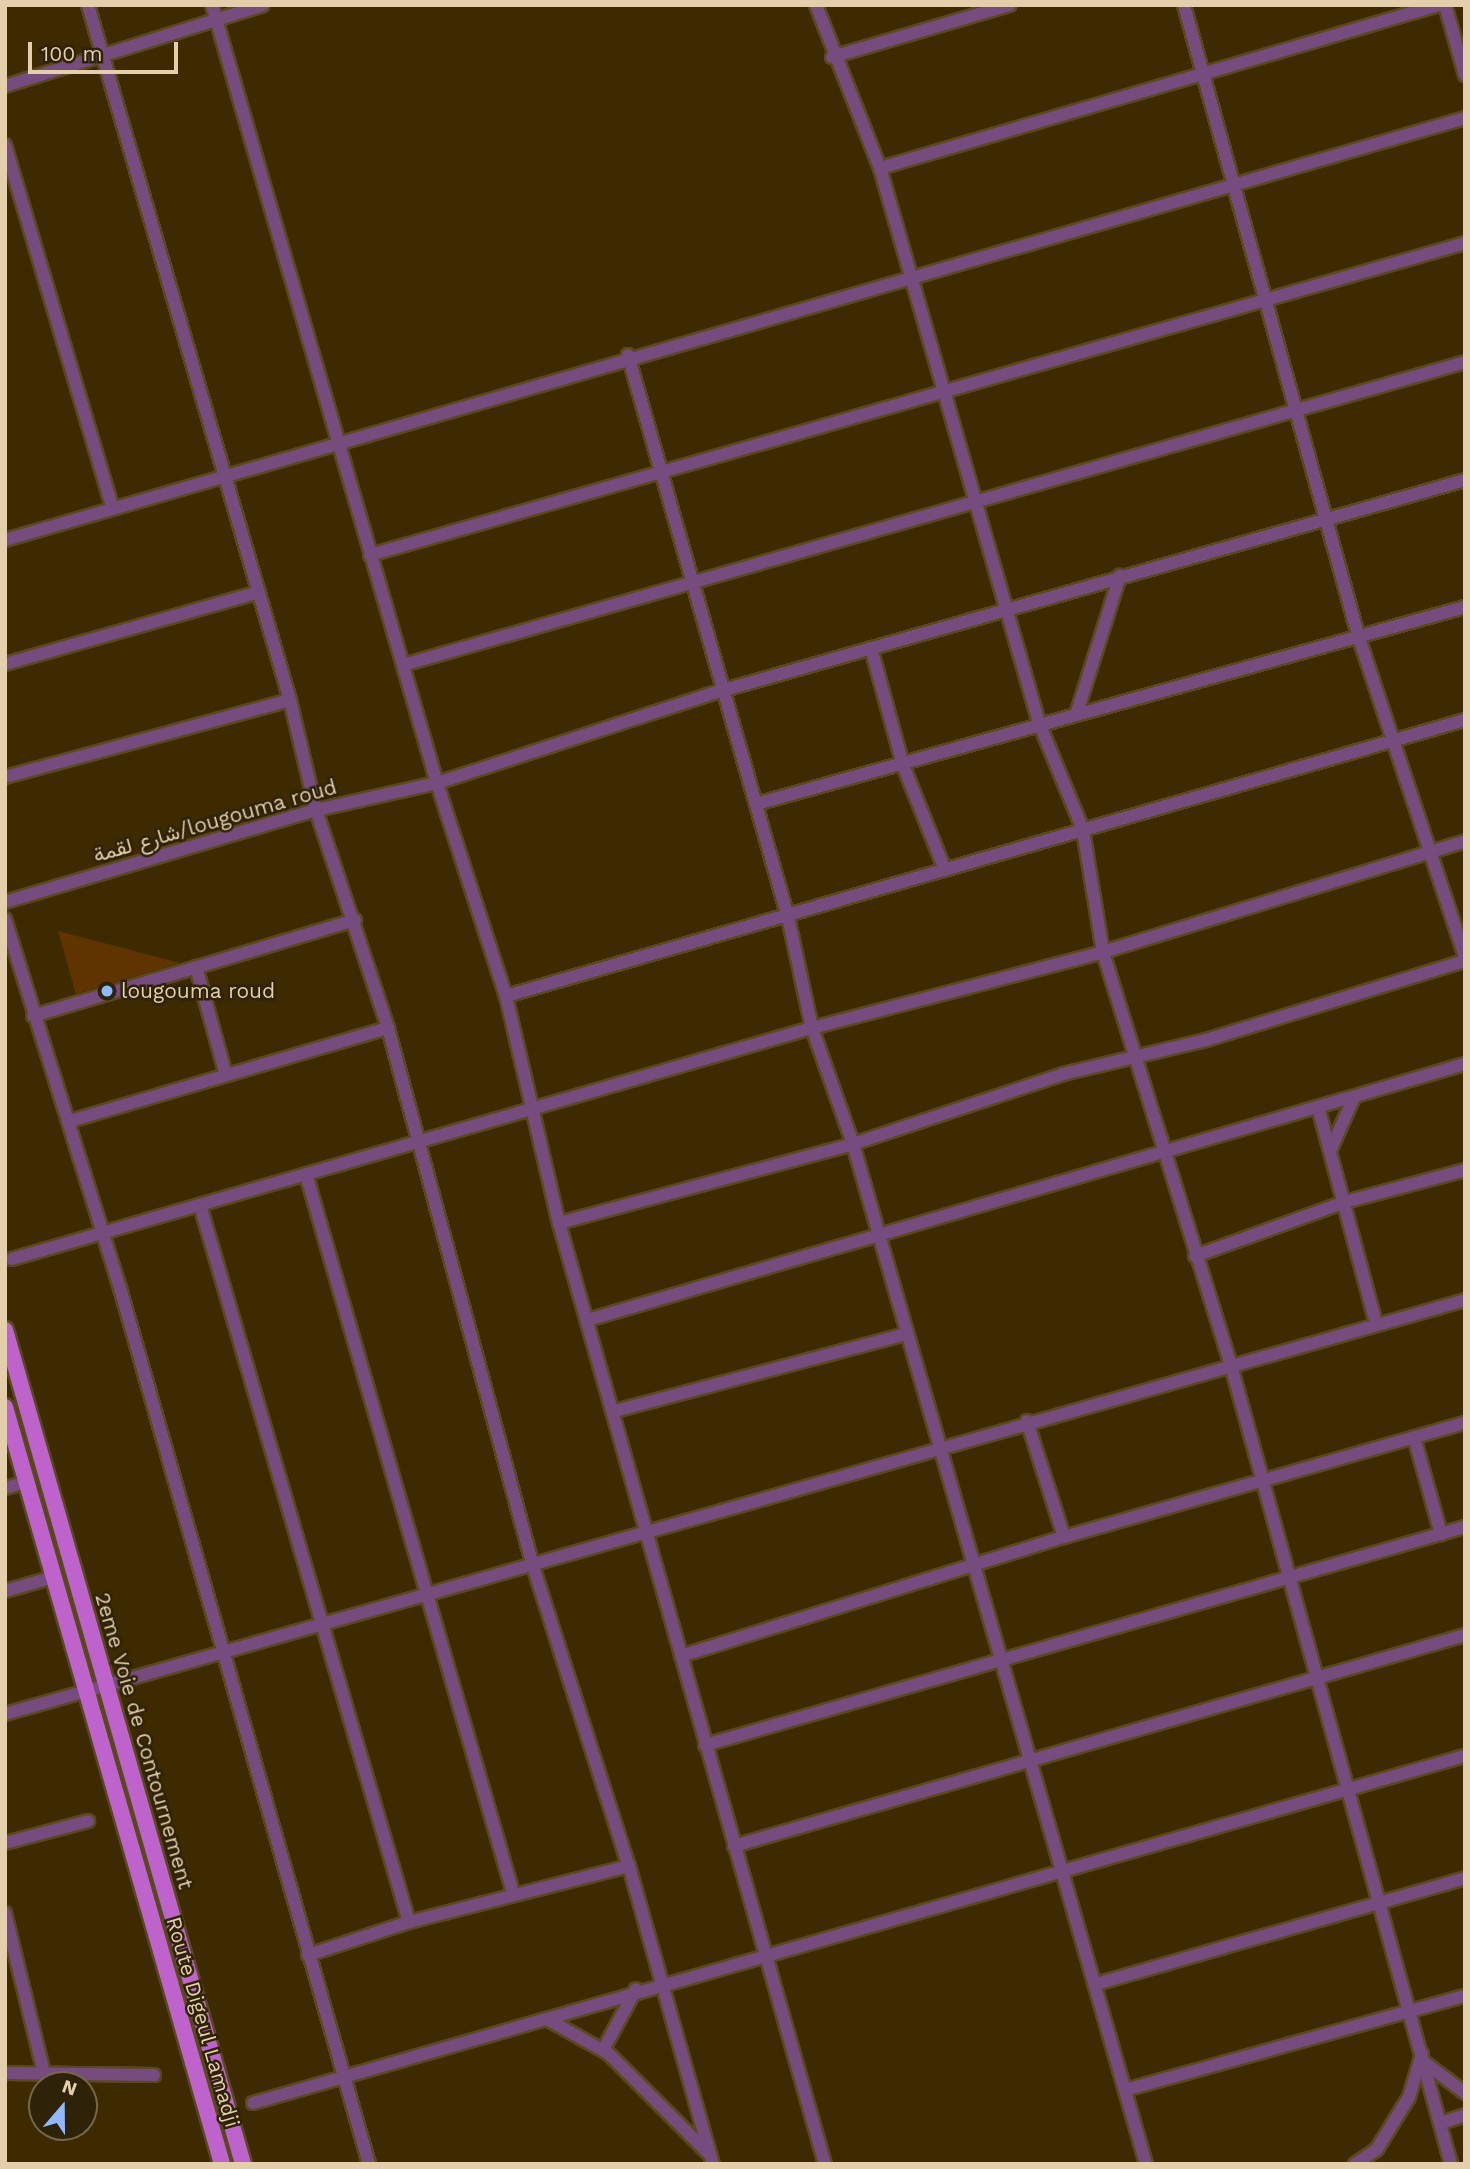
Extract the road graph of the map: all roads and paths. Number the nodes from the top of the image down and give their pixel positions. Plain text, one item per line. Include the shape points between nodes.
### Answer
1 (88, 5) edge
2 (212, 5) edge
3 (263, 5) edge
4 (816, 5) edge
5 (1010, 5) edge
6 (1184, 5) edge
7 (1439, 5) edge
8 (1445, 5) edge
9 (216, 19) junction
10 (100, 57) junction
11 (832, 57) junction
12 (1201, 70) junction
13 (1465, 75) edge
14 (5, 86) edge
15 (1465, 118) edge
16 (5, 145) edge
17 (880, 168) junction
18 (1231, 184) junction
19 (1465, 243) edge
20 (912, 276) junction
21 (1264, 300) junction
22 (628, 355) junction
23 (1465, 362) edge
24 (943, 388) junction
25 (1295, 410) junction
26 (337, 444) junction
27 (661, 469) junction
28 (224, 476) junction
29 (1465, 480) edge
30 (977, 503) junction
31 (112, 507) junction
32 (1324, 519) junction
33 (5, 540) edge
34 (370, 555) junction
35 (1120, 576) junction
36 (694, 584) junction
37 (259, 592) junction
38 (1465, 607) edge
39 (1004, 609) junction
40 (1358, 635) junction
41 (870, 648) junction
42 (5, 664) edge
43 (402, 665) junction
44 (724, 690) junction
45 (290, 700) junction
46 (1077, 712) junction
47 (1465, 720) edge
48 (1039, 723) junction
49 (1390, 741) junction
50 (903, 765) junction
51 (5, 777) edge
52 (437, 783) junction
53 (756, 804) junction
54 (316, 810) junction
55 (1083, 830) junction
56 (1465, 841) edge
57 (1432, 850) junction
58 (945, 870) junction
59 (5, 902) edge
60 (788, 917) junction
61 (5, 919) edge
62 (355, 920) junction
63 (1103, 952) junction
64 (1465, 959) edge
65 (196, 967) junction
66 (506, 996) junction
67 (33, 1016) junction
68 (387, 1028) junction
69 (812, 1028) junction
70 (1137, 1058) junction
71 (1465, 1064) edge
72 (226, 1075) junction
73 (1354, 1097) junction
74 (1318, 1107) junction
75 (534, 1112) junction
76 (70, 1121) junction
77 (853, 1144) junction
78 (417, 1145) junction
79 (1330, 1151) junction
80 (1161, 1153) junction
81 (1465, 1170) edge
82 (306, 1174) junction
83 (1345, 1202) junction
84 (200, 1205) junction
85 (559, 1223) junction
86 (100, 1234) junction
87 (876, 1235) junction
88 (1195, 1256) junction
89 (12, 1259) dead end
90 (1465, 1300) edge
91 (591, 1319) junction
92 (1376, 1324) junction
93 (5, 1330) edge
94 (907, 1334) junction
95 (1230, 1363) junction
96 (5, 1407) edge
97 (615, 1411) junction
98 (1027, 1420) junction
99 (1465, 1423) edge
100 (1414, 1437) junction
101 (937, 1445) junction
102 (27, 1482) junction
103 (1261, 1485) junction
104 (5, 1488) edge
105 (1465, 1527) edge
106 (648, 1531) junction
107 (1441, 1534) junction
108 (1064, 1537) junction
109 (971, 1565) junction
110 (533, 1566) junction
111 (54, 1577) junction
112 (1286, 1579) junction
113 (5, 1591) edge
114 (424, 1595) junction
115 (322, 1623) junction
116 (1465, 1635) edge
117 (221, 1653) junction
118 (681, 1656) junction
119 (998, 1658) junction
120 (1316, 1682) junction
121 (106, 1684) junction
122 (87, 1691) junction
123 (5, 1714) edge
124 (705, 1745) junction
125 (1465, 1756) edge
126 (1029, 1760) junction
127 (1346, 1789) junction
128 (88, 1821) dead end
129 (5, 1843) edge
130 (734, 1846) junction
131 (629, 1866) junction
132 (1064, 1867) junction
133 (1465, 1878) edge
134 (513, 1893) junction
135 (1378, 1904) junction
136 (5, 1913) edge
137 (409, 1922) junction
138 (308, 1955) junction
139 (769, 1956) junction
140 (661, 1982) junction
141 (1096, 1984) junction
142 (636, 1989) junction
143 (1465, 1996) edge
144 (1410, 2011) junction
145 (547, 2019) junction
146 (603, 2050) junction
147 (1423, 2057) junction
148 (44, 2071) edge
149 (5, 2073) edge
150 (28, 2073) edge
151 (98, 2074) edge
152 (153, 2075) dead end
153 (344, 2077) junction
154 (1125, 2090) junction
155 (1465, 2093) edge
156 (253, 2103) dead end
157 (1465, 2115) edge
158 (1441, 2123) junction
159 (711, 2159) edge
160 (222, 2164) edge
161 (243, 2164) edge
162 (369, 2164) edge
163 (825, 2164) edge
164 (1146, 2164) edge
165 (1356, 2164) edge
166 (1451, 2164) edge

1 - 10 street
2 - 9 street
3 - 9 street
4 - 11 street
5 - 11 street
6 - 12 street
7 - 12 street
8 - 13 street
9 - 10 street
9 - 26 street
10 - 14 street
10 - 28 street
11 - 17 street
12 - 17 street
12 - 18 street
15 - 18 street
16 - 31 street
17 - 20 street
18 - 20 street
18 - 21 street
19 - 21 street
20 - 22 street
20 - 24 street
21 - 24 street
21 - 25 street
22 - 26 street
22 - 27 street
23 - 25 street
24 - 27 street
24 - 30 street
25 - 30 street
25 - 32 street
26 - 28 street
26 - 34 street
27 - 34 street
27 - 36 street
28 - 31 street
28 - 37 street
29 - 32 street, شارع لقمة/lougouma roud
30 - 36 street
30 - 39 street
31 - 33 street
32 - 35 street, شارع لقمة/lougouma roud
32 - 40 street
34 - 43 street
35 - 39 street, شارع لقمة/lougouma roud
35 - 46 street
36 - 43 street
36 - 44 street
37 - 42 street
37 - 45 street
38 - 40 street
39 - 41 street, شارع لقمة/lougouma roud
39 - 48 street
40 - 46 street
40 - 49 street
41 - 44 street, شارع لقمة/lougouma roud
41 - 50 street
43 - 52 street
44 - 52 street, شارع لقمة/lougouma roud
44 - 53 street
45 - 51 street
45 - 54 street
46 - 48 street
47 - 49 street
48 - 50 street
48 - 55 street
49 - 55 street
49 - 57 street
50 - 53 street
50 - 58 street
52 - 54 street, شارع لقمة/lougouma roud
52 - 66 street
53 - 60 street
54 - 59 street, شارع لقمة/lougouma roud
54 - 62 street
55 - 58 street
55 - 63 street
56 - 57 street
57 - 63 street
57 - 64 street
58 - 60 street
60 - 66 street
60 - 69 street
61 - 67 street
62 - 65 street
62 - 68 street
63 - 69 street
63 - 70 street
64 - 70 street
65 - 67 street
65 - 72 street
66 - 75 street
67 - 76 street
68 - 72 street
68 - 78 street
69 - 75 street
69 - 77 street
70 - 77 street via 1063,1074
70 - 80 street
71 - 73 street
72 - 76 street
73 - 74 street
73 - 79 street
74 - 79 street
74 - 80 street
75 - 78 street
75 - 85 street
76 - 86 street
77 - 85 street
77 - 87 street
78 - 82 street
78 - 110 street
79 - 83 street
80 - 87 street
80 - 88 street
81 - 83 street
82 - 84 street
82 - 114 street
83 - 88 street
83 - 92 street
84 - 86 street
84 - 115 street
85 - 91 street
86 - 89 street
86 - 117 street
87 - 91 street
87 - 94 street
88 - 95 street
90 - 92 street
91 - 97 street
92 - 95 street
93 - 121 main road, 2eme Voie de Contournement
94 - 97 street
94 - 101 street
95 - 98 street
95 - 103 street
96 - 102 main road, Route Digeul Lamadji
97 - 106 street
98 - 101 street
98 - 108 street
99 - 100 street
100 - 103 street
100 - 107 street
101 - 106 street
101 - 109 street
102 - 104 street
102 - 111 main road, Route Digeul Lamadji
103 - 108 street
103 - 112 street
105 - 107 street
106 - 110 street
106 - 118 street
107 - 112 street
108 - 109 street
109 - 118 street
109 - 119 street
110 - 114 street
110 - 131 street
111 - 113 street
111 - 122 main road, Route Digeul Lamadji
112 - 119 street
112 - 120 street
114 - 115 street
114 - 134 street
115 - 117 street
115 - 137 street
116 - 120 street
117 - 121 street
117 - 138 street
118 - 124 street
119 - 124 street
119 - 126 street
120 - 126 street
120 - 127 street
121 - 122 street
121 - 161 main road, 2eme Voie de Contournement
122 - 123 street
122 - 160 main road, Route Digeul Lamadji
124 - 130 street
125 - 127 street
126 - 130 street
126 - 132 street
127 - 132 street
127 - 135 street
128 - 129 street
130 - 139 street
131 - 134 street
131 - 140 street
132 - 139 street
132 - 141 street
133 - 135 street
134 - 137 street
135 - 141 street
135 - 144 street
136 - 148 street
137 - 138 street
138 - 153 street
139 - 140 street
139 - 163 street
140 - 142 street
140 - 159 street
141 - 154 street
142 - 145 street
142 - 146 street
143 - 144 street
144 - 147 street
144 - 154 street
145 - 146 street
145 - 153 street
146 - 159 street
147 - 155 street
147 - 158 street
147 - 165 street via 1409,2097 1377,2149
149 - 150 street
151 - 152 street
153 - 156 street
153 - 162 street
154 - 164 street
157 - 158 street
158 - 166 street

